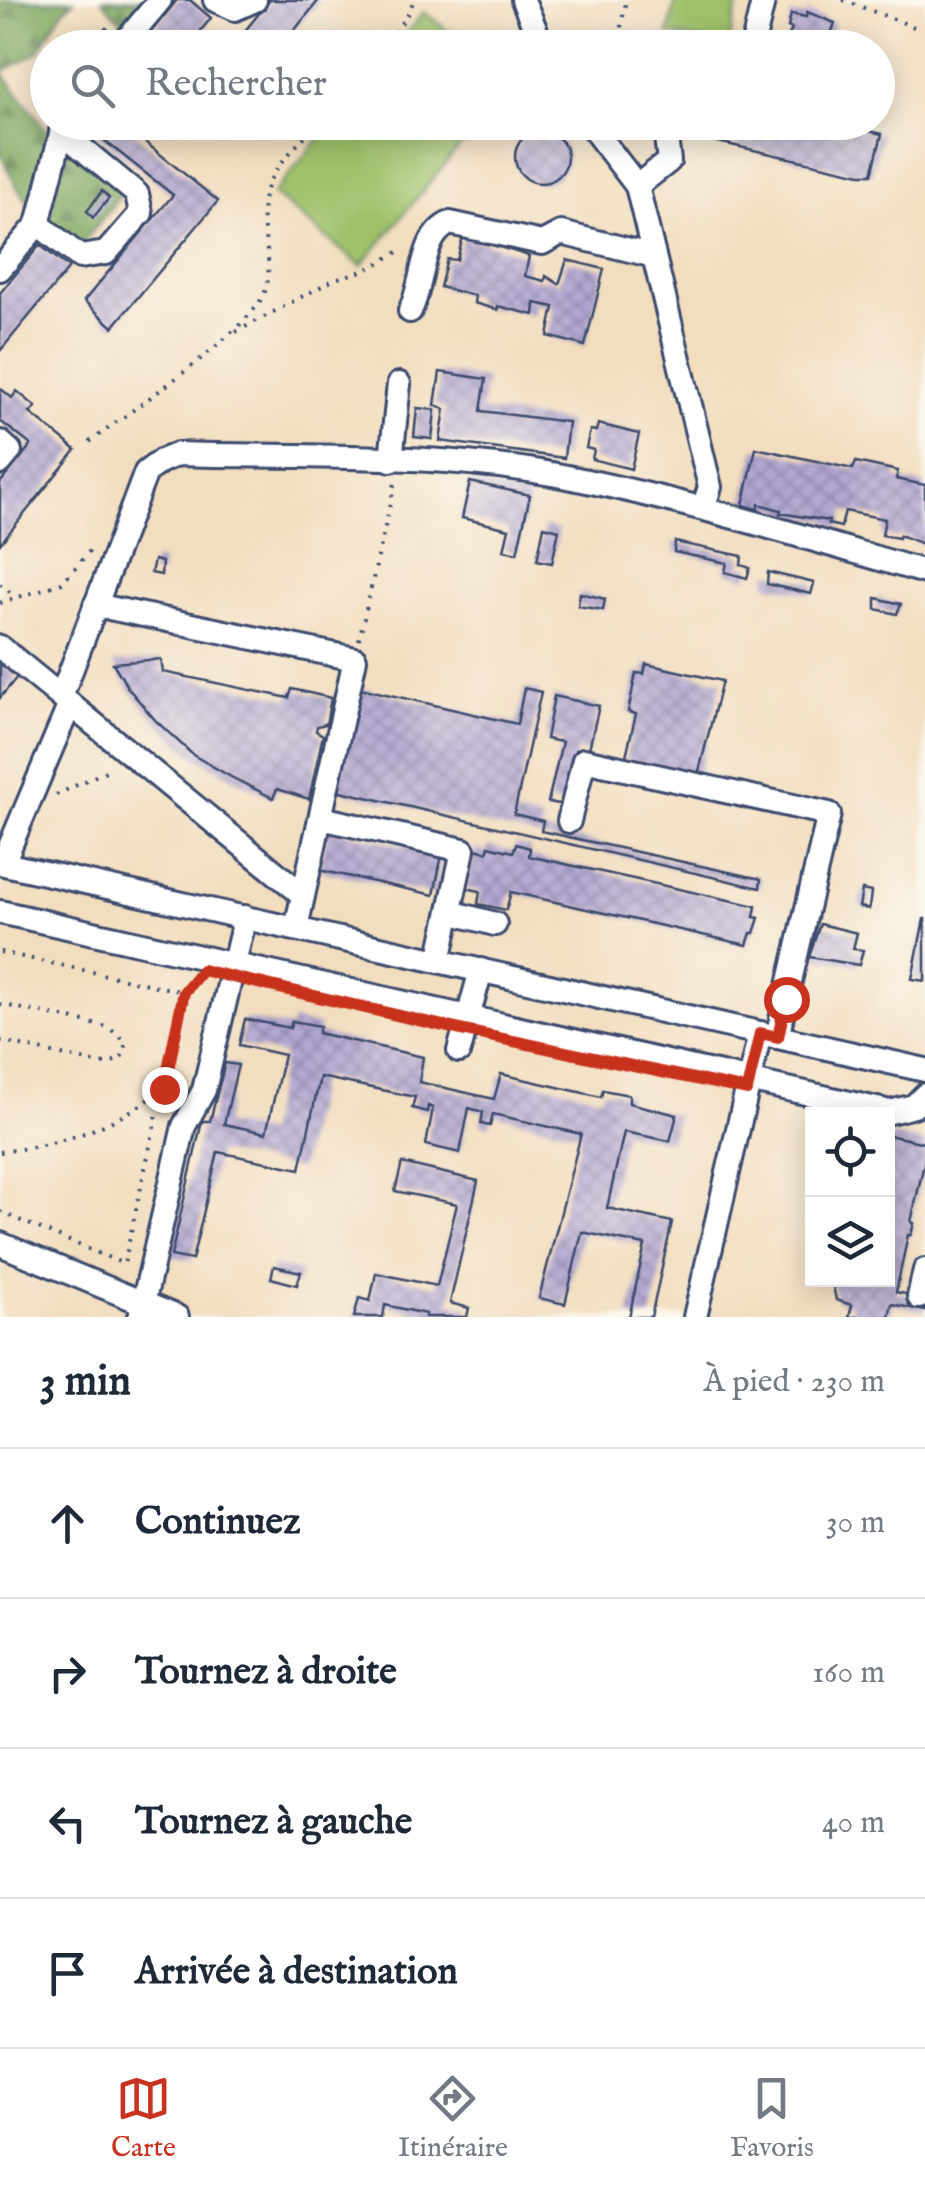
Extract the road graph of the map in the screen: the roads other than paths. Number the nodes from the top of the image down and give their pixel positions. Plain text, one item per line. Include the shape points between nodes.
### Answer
1 (160, 0) edge
2 (215, 0) edge
3 (256, 0) edge
4 (523, 0) edge
5 (763, 2) edge
6 (135, 30) edge
7 (536, 30) edge
8 (756, 30) edge
9 (60, 140) edge
10 (77, 140) edge
11 (602, 140) edge
12 (666, 140) edge
13 (637, 186) junction
14 (38, 224) junction
15 (654, 256) junction
16 (0, 269) edge
17 (410, 311) dead end
18 (399, 384) dead end
19 (0, 442) edge
20 (396, 460) junction
21 (0, 462) edge
22 (703, 508) junction
23 (925, 572) edge
24 (96, 605) junction
25 (0, 647) edge
26 (66, 700) junction
27 (321, 818) junction
28 (569, 821) dead end
29 (1, 863) edge
30 (303, 895) junction
31 (0, 912) edge
32 (450, 912) junction
33 (245, 917) junction
34 (495, 924) dead end
35 (296, 928) junction
36 (439, 961) junction
37 (482, 970) junction
38 (232, 971) junction
39 (469, 1017) junction
40 (769, 1035) junction
41 (459, 1051) dead end
42 (925, 1070) edge
43 (750, 1080) junction
44 (925, 1096) edge
45 (868, 1107) edge
46 (895, 1111) edge
47 (895, 1113) edge
48 (925, 1118) edge
49 (0, 1244) edge
50 (925, 1270) edge
51 (917, 1308) edge
52 (141, 1310) edge
53 (177, 1317) edge
54 (695, 1317) edge

1 - 6 lane
2 - 3 lane via 235,9
4 - 7 lane
5 - 8 lane
9 - 14 lane
10 - 14 lane via 137,194 140,213 106,253 80,257
11 - 13 lane
12 - 13 lane via 669,161
13 - 15 lane
14 - 16 lane
15 - 17 lane via 560,232 542,243 450,224 430,240
15 - 22 lane via 710,487
18 - 20 lane
19 - 21 lane via 10,450
20 - 22 lane via 556,475
20 - 24 lane via 178,454 161,461 146,472
22 - 23 lane
24 - 26 lane
24 - 27 lane via 355,659
25 - 26 lane
26 - 29 lane
26 - 30 lane
27 - 30 lane
27 - 32 lane via 463,850
28 - 40 lane via 584,760 828,814
29 - 33 lane
30 - 35 lane
31 - 38 lane
32 - 34 lane
32 - 36 lane
33 - 35 lane
33 - 38 lane
35 - 36 lane
36 - 37 lane
37 - 39 lane
37 - 40 lane
38 - 39 lane
38 - 52 lane via 204,1090 184,1126
39 - 41 lane
39 - 43 lane
40 - 42 lane
40 - 43 lane
43 - 45 lane
43 - 54 lane
44 - 46 lane
47 - 48 lane
49 - 52 lane
50 - 51 lane
52 - 53 lane

